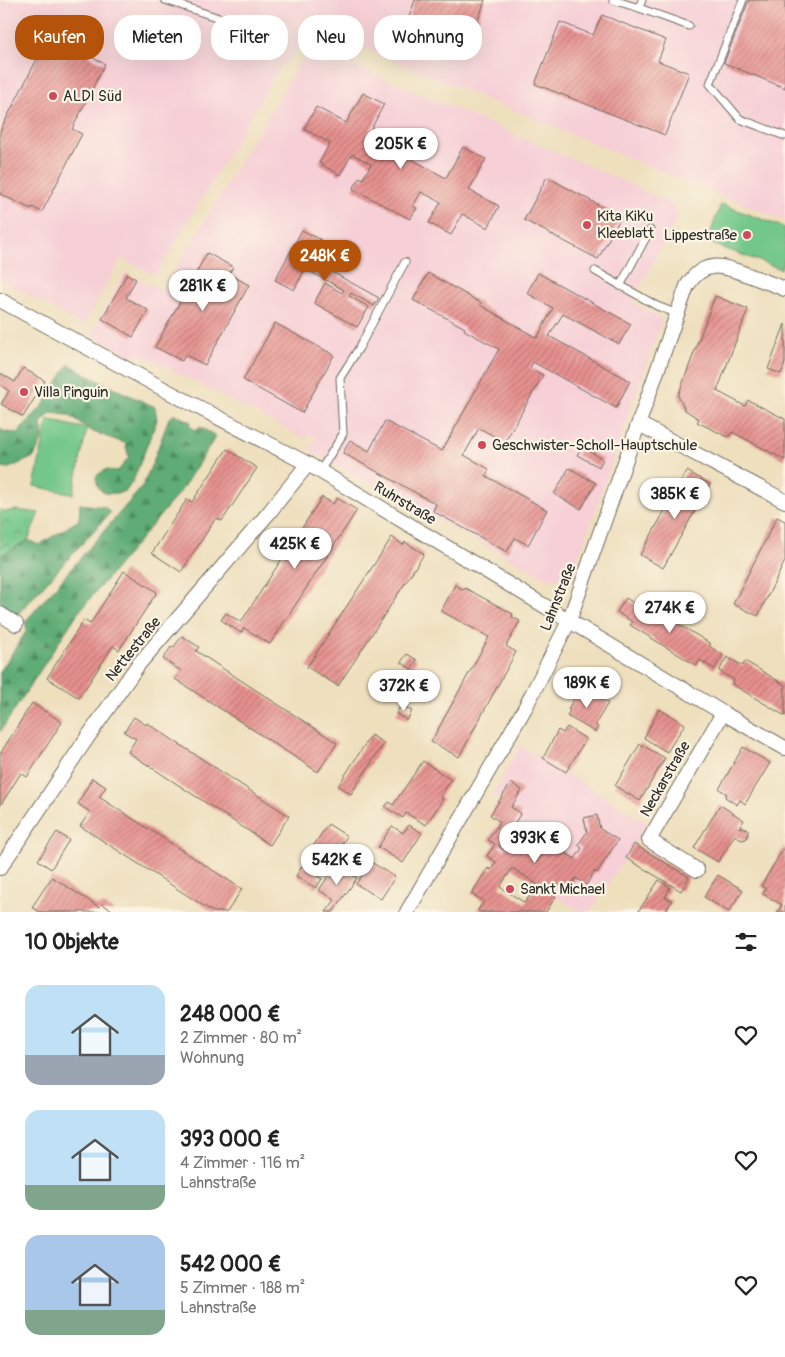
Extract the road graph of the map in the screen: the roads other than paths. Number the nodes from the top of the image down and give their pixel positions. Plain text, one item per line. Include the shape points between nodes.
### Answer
1 (164, 0) edge
2 (613, 0) edge
3 (642, 0) edge
4 (743, 0) edge
5 (639, 8) junction
6 (211, 16) edge
7 (689, 26) dead end
8 (785, 136) edge
9 (650, 230) dead end
10 (405, 262) dead end
11 (595, 272) dead end
12 (620, 286) junction
13 (785, 289) edge
14 (0, 300) edge
15 (678, 314) junction
16 (639, 424) junction
17 (308, 464) junction
18 (320, 471) junction
19 (785, 501) edge
20 (0, 614) edge
21 (569, 620) junction
22 (16, 624) dead end
23 (723, 712) junction
24 (785, 748) edge
25 (0, 868) edge
26 (697, 870) dead end
27 (407, 912) edge

1 - 6 lane
2 - 5 lane
3 - 5 lane
4 - 8 lane via 710,84 740,119
5 - 7 lane
9 - 12 lane
10 - 18 lane via 340,378 343,434
11 - 12 lane
12 - 15 lane
13 - 15 street, Lahnstraße via 722,266 708,268 687,286
14 - 17 street, Ruhrstraße
15 - 16 street, Lahnstraße
16 - 19 street
16 - 21 street, Lahnstraße
17 - 18 street, Ruhrstraße
17 - 25 street, Nettestraße via 138,665
18 - 21 street, Ruhrstraße
20 - 22 street
21 - 23 street, Ruhrstraße
21 - 27 street, Lahnstraße via 510,734
23 - 24 street, Ruhrstraße
23 - 26 street, Neckarstraße via 649,840

